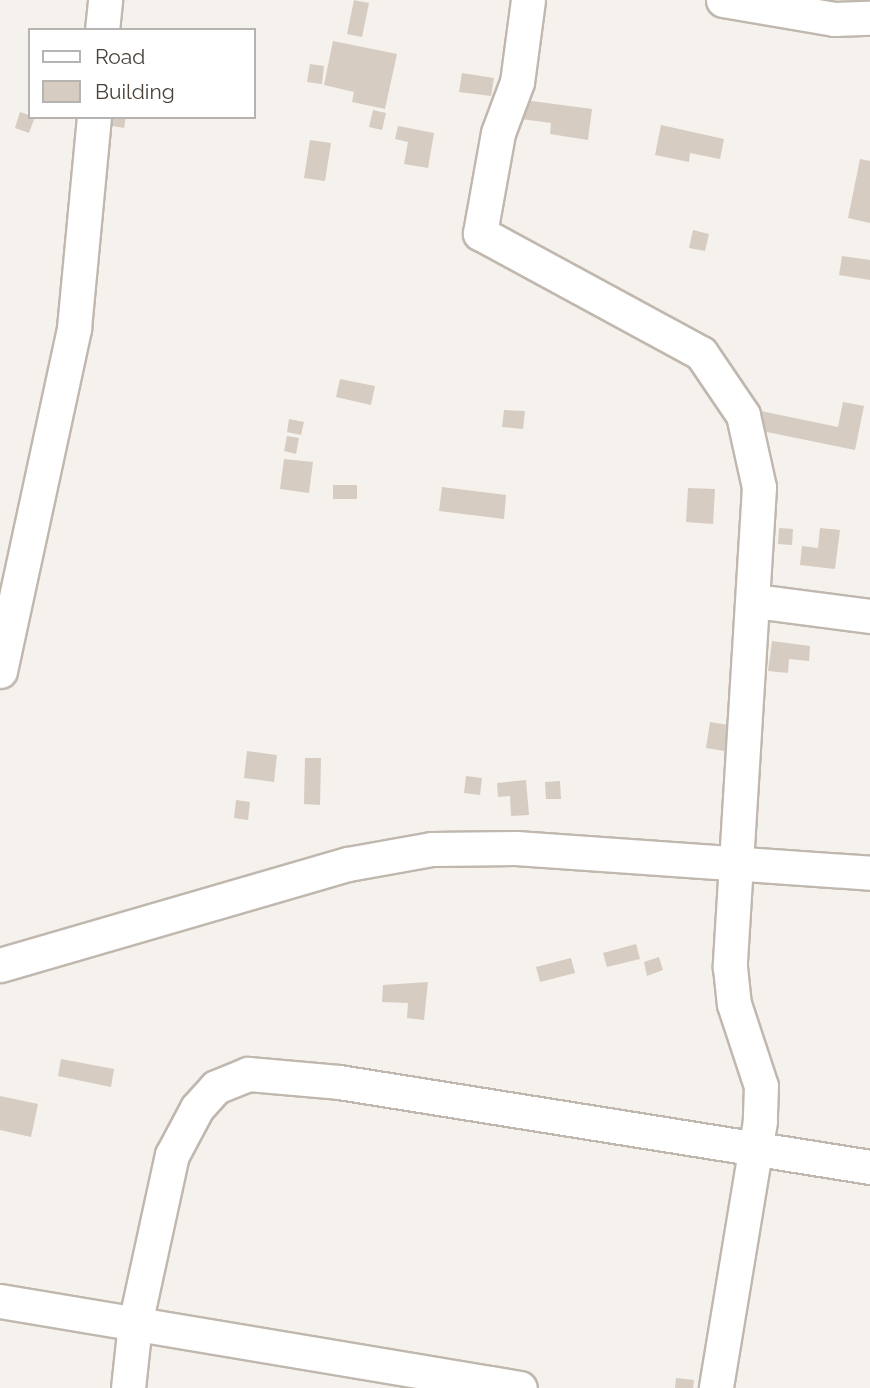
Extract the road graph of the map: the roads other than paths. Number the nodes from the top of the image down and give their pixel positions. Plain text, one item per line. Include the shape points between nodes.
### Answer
1 (105, 0) edge
2 (528, 0) edge
3 (723, 0) edge
4 (870, 18) edge
5 (102, 28) edge
6 (94, 119) edge
7 (755, 601) junction
8 (870, 616) edge
9 (0, 671) edge
10 (738, 865) junction
11 (870, 873) edge
12 (0, 965) edge
13 (756, 1148) junction
14 (870, 1167) edge
15 (0, 1301) edge
16 (135, 1324) junction
17 (128, 1388) edge
18 (520, 1388) edge
19 (716, 1388) edge

1 - 5 street
2 - 7 street via 517,82 499,133 480,233 701,353 743,415 754,452 759,487
3 - 4 street via 834,19
6 - 9 street via 74,328
7 - 8 street
7 - 10 street
10 - 11 street
10 - 12 street via 516,848 432,849 348,864
10 - 13 street via 730,967 734,1004 761,1086
13 - 14 street
13 - 16 street via 339,1082 248,1074 216,1087 197,1108 172,1155
13 - 19 street
15 - 16 street
16 - 17 street
16 - 18 street

